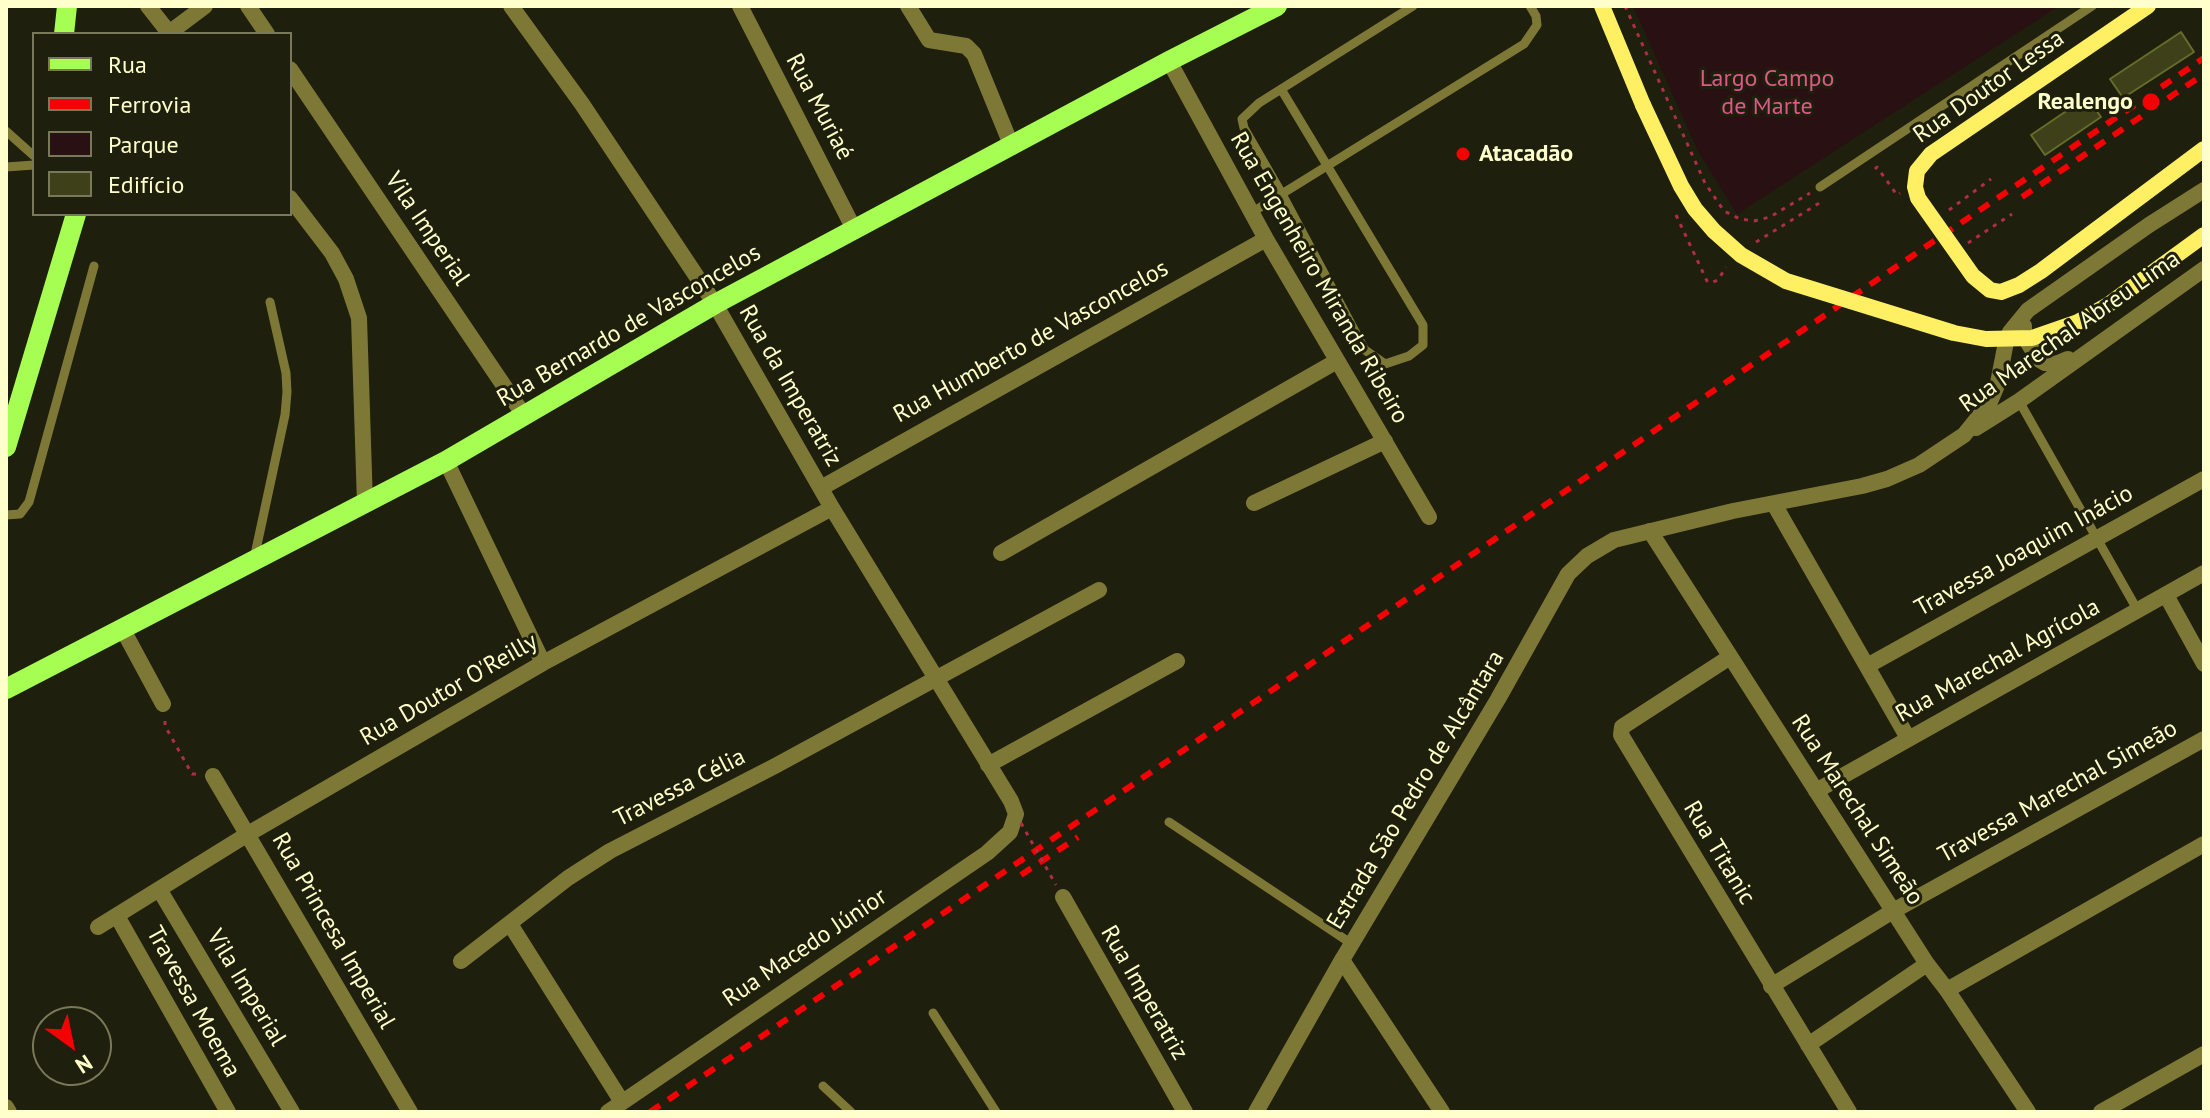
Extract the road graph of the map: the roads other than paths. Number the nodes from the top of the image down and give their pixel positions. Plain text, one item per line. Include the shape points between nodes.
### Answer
1 (67, 6) edge
2 (148, 6) edge
3 (205, 6) edge
4 (248, 6) edge
5 (511, 6) edge
6 (740, 6) edge
7 (908, 6) edge
8 (1277, 6) edge
9 (1413, 6) edge
10 (1530, 6) edge
11 (1602, 6) edge
12 (2092, 6) edge
13 (2148, 6) edge
14 (64, 32) edge
15 (168, 32) edge
16 (172, 32) edge
17 (266, 32) edge
18 (1169, 61) junction
19 (292, 72) edge
20 (1281, 89) junction
21 (6, 131) edge
22 (1012, 147) junction
23 (2204, 149) edge
24 (32, 154) edge
25 (32, 165) edge
26 (6, 167) edge
27 (1326, 167) junction
28 (1820, 187) road end
29 (2204, 190) edge
30 (1282, 194) junction
31 (292, 201) edge
32 (1251, 213) junction
33 (75, 216) edge
34 (855, 231) junction
35 (2204, 235) edge
36 (1266, 239) junction
37 (94, 266) dead end
38 (2204, 269) edge
39 (270, 302) dead end
40 (715, 304) junction
41 (2028, 310) junction
42 (2081, 354) junction
43 (1337, 361) junction
44 (2019, 401) junction
45 (525, 417) junction
46 (1964, 435) junction
47 (1385, 441) junction
48 (6, 447) edge
49 (446, 461) junction
50 (2204, 479) edge
51 (821, 488) junction
52 (1254, 503) dead end
53 (365, 504) junction
54 (1774, 504) junction
55 (832, 508) junction
56 (6, 515) edge
57 (1429, 517) dead end
58 (1650, 531) junction
59 (2097, 538) junction
60 (1001, 553) dead end
61 (254, 559) junction
62 (2204, 573) edge
63 (1099, 590) dead end
64 (2166, 595) junction
65 (2138, 611) junction
66 (122, 628) junction
67 (1730, 657) junction
68 (1177, 661) dead end
69 (543, 663) junction
70 (2204, 664) edge
71 (1867, 666) junction
72 (934, 678) junction
73 (6, 689) edge
74 (163, 704) dead end
75 (1908, 738) junction
76 (2204, 739) edge
77 (988, 765) junction
78 (213, 776) dead end
79 (1816, 791) junction
80 (1018, 818) joint
81 (1169, 822) dead end
82 (248, 834) junction
83 (2204, 844) edge
84 (159, 889) junction
85 (1059, 891) road end
86 (1893, 911) junction
87 (117, 916) junction
88 (510, 924) junction
89 (98, 927) dead end
90 (1352, 944) junction
91 (1342, 960) junction
92 (461, 961) dead end
93 (1927, 964) junction
94 (1771, 986) junction
95 (1947, 990) junction
96 (933, 1013) dead end
97 (1808, 1045) junction
98 (2204, 1054) edge
99 (823, 1086) dead end
100 (622, 1102) junction
101 (6, 1107) edge
102 (9, 1112) edge
103 (228, 1112) edge
104 (292, 1112) edge
105 (410, 1112) edge
106 (608, 1112) edge
107 (851, 1112) edge
108 (996, 1112) edge
109 (1185, 1112) edge
110 (1256, 1112) edge
111 (1442, 1112) edge
112 (1849, 1112) edge
113 (2028, 1112) edge
114 (2101, 1112) edge

1 - 14 main road
2 - 15 street
3 - 16 street
4 - 17 street
5 - 40 street, Rua da Imperatriz
6 - 34 street, Rua Muriaé
7 - 22 street via 929,40 966,46 974,54
8 - 18 main road, Rua Bernardo de Vasconcelos
9 - 20 lane
10 - 27 lane via 1537,25 1524,44
11 - 35 main road, bridge via 1695,209 1741,255 1786,281 1954,333 2032,338 2108,305
12 - 28 lane
13 - 23 main road, Rua Doutor Lessa, bridge via 1931,154 1921,164 1918,198 1973,276 2001,292 2019,285
18 - 22 main road, Rua Bernardo de Vasconcelos
18 - 32 street, Rua Engenheiro Miranda Ribeiro
19 - 45 street, Vila Imperial
20 - 27 lane
20 - 30 lane via 1242,119
21 - 24 lane
22 - 34 main road, Rua Bernardo de Vasconcelos
25 - 26 lane
27 - 30 lane
27 - 30 lane via 1423,325 1423,345 1409,356 1385,364 1365,350
29 - 41 street
30 - 32 lane
31 - 53 street via 332,253 359,318
32 - 36 street, Rua Engenheiro Miranda Ribeiro
33 - 48 main road
34 - 40 main road, Rua Bernardo de Vasconcelos
36 - 43 street, Rua Engenheiro Miranda Ribeiro
36 - 51 street, Rua Humberto de Vasconcelos
37 - 56 lane via 29,502 20,514
38 - 42 street, Rua Marechal Abreu Lima
39 - 61 lane via 287,392
40 - 45 main road, Rua Bernardo de Vasconcelos
40 - 51 street, Rua da Imperatriz
41 - 42 street via 2024,336 2038,359 2056,364
41 - 46 street via 2006,342 1995,394
42 - 44 street, Rua Marechal Abreu Lima
43 - 47 street, Rua Engenheiro Miranda Ribeiro
43 - 60 street
44 - 46 street, Rua Marechal Abreu Lima
44 - 59 lane
45 - 49 main road, Rua Bernardo de Vasconcelos
46 - 54 street, Rua Marechal Abreu Lima via 1887,479
47 - 52 street
47 - 57 street, Rua Engenheiro Miranda Ribeiro
49 - 53 main road, Rua Bernardo de Vasconcelos
49 - 69 street
50 - 59 street, Travessa Joaquim Inácio
51 - 55 street, Rua da Imperatriz
53 - 61 main road, Rua Bernardo de Vasconcelos
54 - 58 street, Estrada São Pedro de Alcântara
54 - 71 street
55 - 69 street, Rua Doutor O'Reilly
55 - 72 street, Rua da Imperatriz
58 - 67 street, Rua Marechal Simeão
58 - 90 street, Estrada São Pedro de Alcântara via 1614,540 1568,574
59 - 65 lane
59 - 71 street, Travessa Joaquim Inácio
61 - 66 main road, Rua Bernardo de Vasconcelos
62 - 64 street, Rua Marechal Agrícola
63 - 72 street
64 - 65 street, Rua Marechal Agrícola
64 - 70 street
65 - 75 street, Rua Marechal Agrícola
66 - 73 main road, Rua Bernardo de Vasconcelos
66 - 74 street
67 - 79 street, Rua Marechal Simeão
67 - 94 street, Rua Titanic via 1620,730
68 - 77 street
69 - 82 street, Rua Doutor O'Reilly
71 - 75 street
72 - 77 street, Rua da Imperatriz
72 - 88 street, Travessa Célia via 610,851
75 - 79 street, Rua Marechal Agrícola
76 - 86 street, Travessa Marechal Simeão
77 - 80 street, Rua da Imperatriz
78 - 82 street, Rua Princesa Imperial
79 - 86 street, Rua Marechal Simeão
80 - 100 street, Rua Macedo Júnior via 987,853
81 - 90 lane
82 - 84 street, Rua Doutor O'Reilly
82 - 105 street, Rua Princesa Imperial
83 - 95 street
84 - 87 street, Rua Doutor O'Reilly
84 - 104 street, Vila Imperial
85 - 109 street, Rua Imperatriz
86 - 93 street, Rua Marechal Simeão
86 - 94 street, Travessa Marechal Simeão
87 - 89 street, Rua Doutor O'Reilly
87 - 103 street, Travessa Moema
88 - 92 street, Travessa Célia
88 - 100 street
90 - 91 street, Estrada São Pedro de Alcântara
91 - 110 street, Estrada São Pedro de Alcântara
91 - 111 street
93 - 95 street, Rua Marechal Simeão
93 - 97 street
94 - 97 street, Rua Titanic
95 - 113 street, Rua Marechal Simeão
96 - 108 lane
97 - 112 street, Rua Titanic
98 - 114 street
99 - 107 lane
100 - 106 street, Rua Macedo Júnior
101 - 102 street

